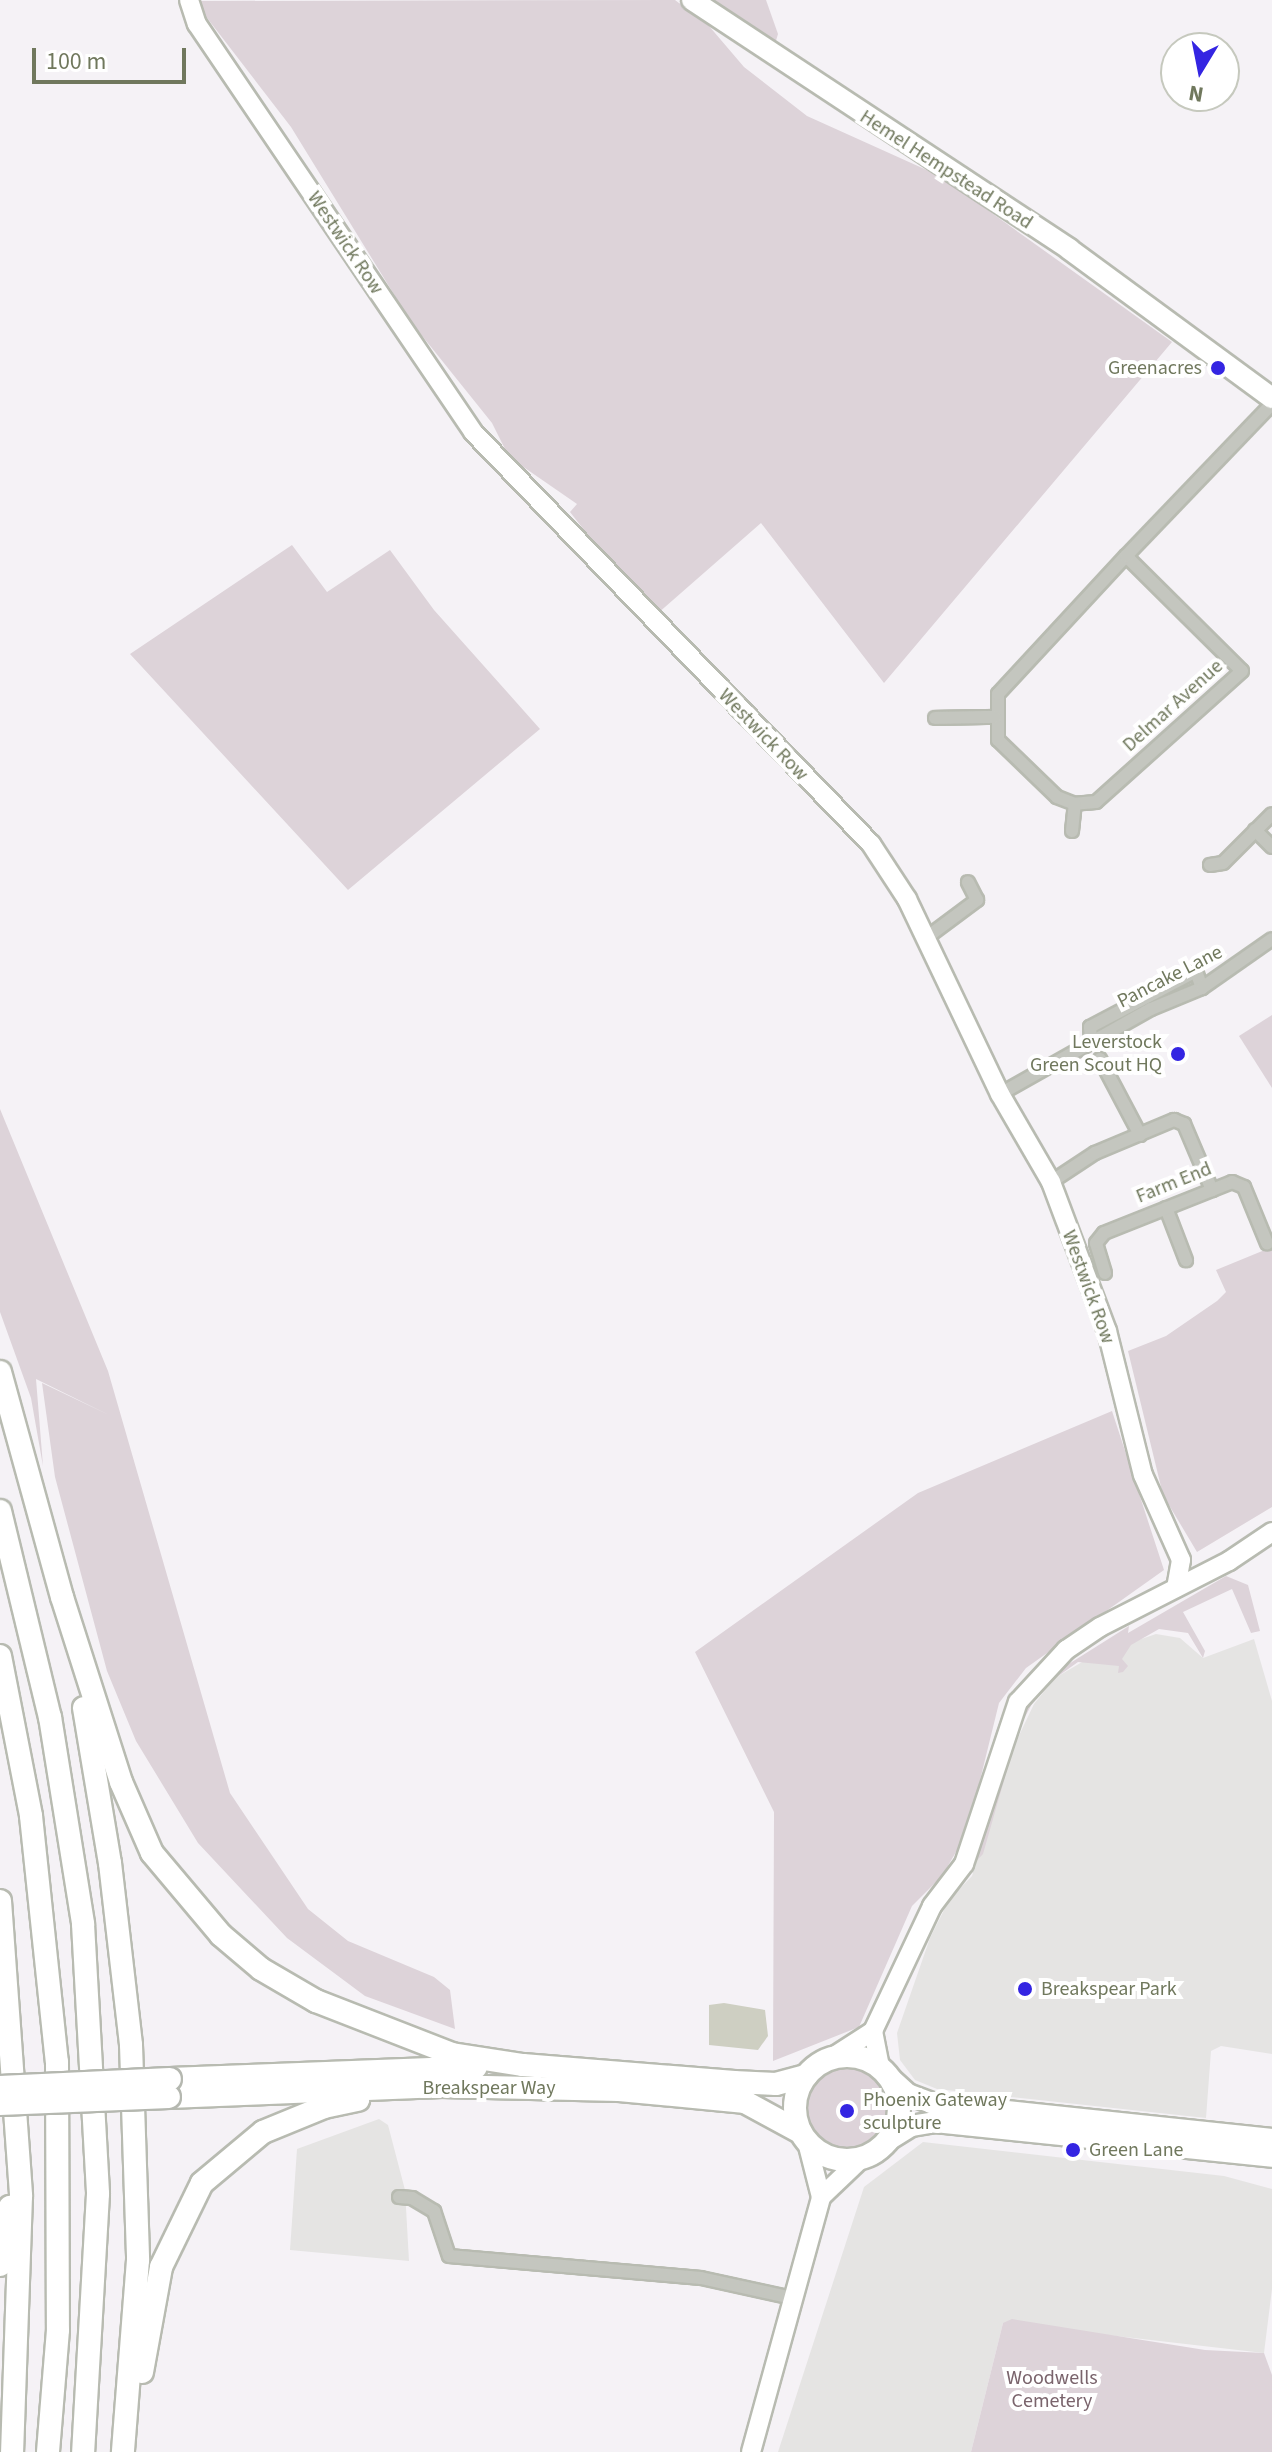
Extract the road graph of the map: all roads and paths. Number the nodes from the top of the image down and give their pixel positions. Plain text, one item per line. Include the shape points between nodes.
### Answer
1 (189, 0) edge
2 (692, 0) edge
3 (1272, 401) edge
4 (1126, 556) junction
5 (995, 717) junction
6 (935, 718) dead end
7 (1075, 804) junction
8 (1272, 814) edge
9 (1255, 830) junction
10 (1072, 831) dead end
11 (1272, 847) edge
12 (1210, 865) dead end
13 (968, 882) dead end
14 (926, 938) junction
15 (1272, 939) edge
16 (1100, 1059) dead end
17 (1000, 1094) junction
18 (1140, 1135) junction
19 (1051, 1182) junction
20 (1212, 1190) junction
21 (1166, 1208) junction
22 (1267, 1243) dead end
23 (1186, 1260) dead end
24 (1105, 1273) dead end
25 (0, 1372) edge
26 (0, 1511) edge
27 (1272, 1532) edge
28 (1181, 1560) junction
29 (1210, 1570) junction
30 (1176, 1588) junction
31 (62, 1597) junction
32 (0, 1656) edge
33 (0, 1901) edge
34 (873, 2031) junction
35 (828, 2060) junction
36 (523, 2065) junction
37 (884, 2072) junction
38 (806, 2076) junction
39 (492, 2086) junction
40 (0, 2087) edge
41 (170, 2088) junction
42 (9, 2110) edge
43 (804, 2137) junction
44 (1272, 2139) edge
45 (887, 2141) junction
46 (1272, 2157) edge
47 (862, 2158) junction
48 (399, 2197) dead end
49 (821, 2197) junction
50 (0, 2265) edge
51 (792, 2298) junction
52 (12, 2452) edge
53 (48, 2452) edge
54 (83, 2452) edge
55 (123, 2452) edge
56 (129, 2452) edge
57 (751, 2452) edge

1 - 14 street, Westwick Row via 197,24 473,432 871,844
2 - 3 main road, Hemel Hempstead Road via 1069,249
3 - 4 street
4 - 5 street via 998,694
4 - 7 street, Delmar Avenue via 1242,671 1096,802
5 - 6 street
5 - 7 street via 998,740 1057,797
7 - 10 street
8 - 9 street
9 - 11 street
9 - 12 street via 1223,863
13 - 14 street via 977,900
14 - 17 street, Westwick Row
15 - 17 street, Pancake Lane via 1202,988 1196,971 1149,1003 1090,1027 1091,1041
16 - 18 street
17 - 19 street, Westwick Row
18 - 19 street via 1095,1153
18 - 20 street via 1174,1120 1184,1124
19 - 28 street, Westwick Row via 1107,1331 1143,1475
20 - 21 street, Farm End
20 - 22 street, Farm End via 1232,1182 1244,1187
21 - 23 street
21 - 24 street, Farm End via 1104,1233 1096,1243
25 - 31 highway
26 - 54 highway via 50,1717 83,1924 98,2194
27 - 29 street
28 - 29 street
28 - 30 street
29 - 30 street
30 - 34 street via 1066,1650 1018,1702 964,1864 932,1906
31 - 36 highway via 139,1828 176,1886 221,1935 261,1969 350,2017 452,2054
31 - 55 highway via 110,1863 131,2045 138,2260
32 - 53 highway via 39,1872 57,2062 58,2330
33 - 42 highway
34 - 35 street
34 - 37 street
35 - 37 highway via 864,2059
35 - 38 highway
36 - 38 highway, Breakspear Way via 774,2084
36 - 41 highway
37 - 44 main road via 908,2094 931,2103
37 - 45 highway via 899,2116
38 - 43 highway via 796,2098
39 - 41 highway, Breakspear Way
39 - 43 highway, Breakspear Way via 619,2090 745,2102
39 - 56 highway via 324,2107 263,2132 208,2176 161,2267
40 - 41 highway, bridge
41 - 42 highway, bridge
42 - 50 highway
42 - 52 highway via 21,2279
43 - 47 highway via 832,2158
43 - 49 street
45 - 46 main road via 911,2126 935,2122
45 - 47 highway
47 - 49 street
48 - 51 street via 434,2211 449,2256 701,2278
49 - 51 street
51 - 57 street

